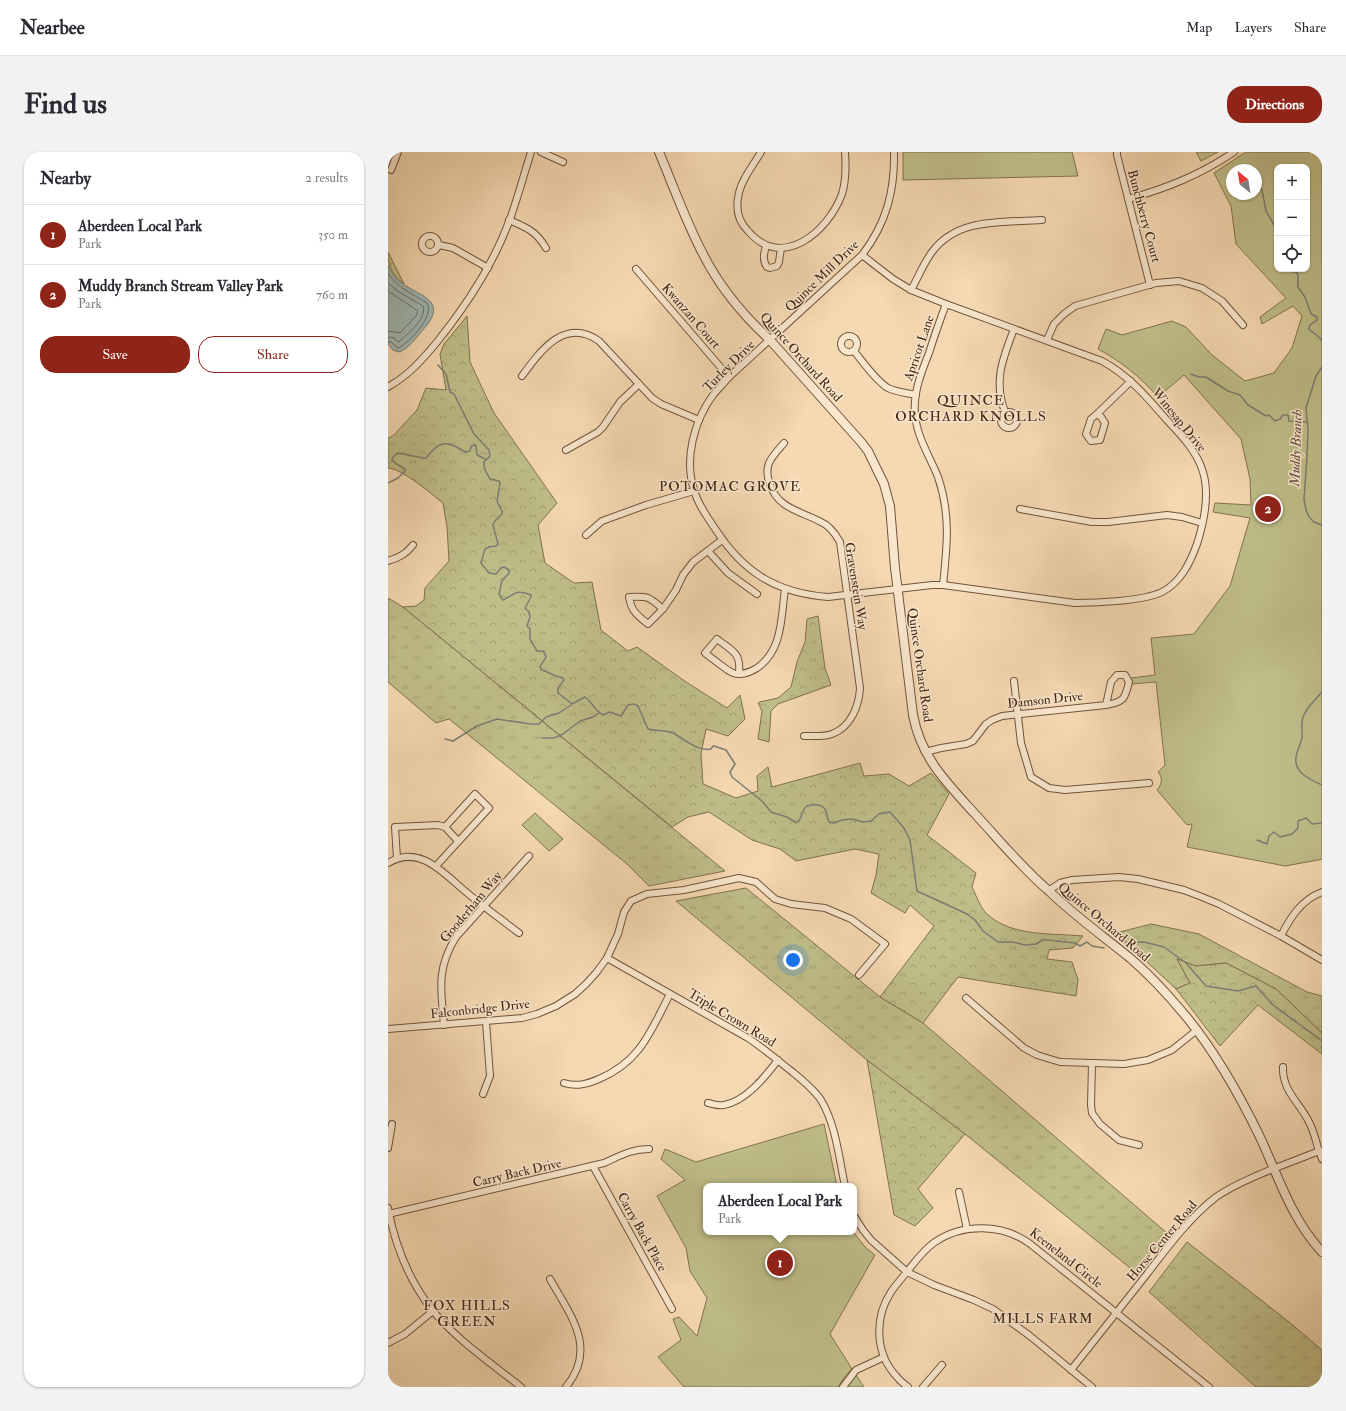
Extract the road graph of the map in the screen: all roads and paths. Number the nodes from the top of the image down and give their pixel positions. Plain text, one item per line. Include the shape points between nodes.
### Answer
1 (398, 152) edge
2 (531, 152) edge
3 (541, 152) edge
4 (659, 152) edge
5 (761, 152) edge
6 (845, 152) edge
7 (894, 152) edge
8 (1117, 152) edge
9 (1234, 152) edge
10 (563, 162) dead end
11 (391, 170) dead end
12 (1128, 199) junction
13 (510, 220) junction
14 (1042, 220) dead end
15 (438, 245) dead end
16 (766, 246) junction
17 (546, 248) dead end
18 (781, 248) junction
19 (862, 255) junction
20 (488, 268) junction
21 (636, 269) dead end
22 (1150, 285) junction
23 (911, 290) junction
24 (946, 304) junction
25 (1243, 325) dead end
26 (1014, 329) junction
27 (770, 340) junction
28 (1047, 340) junction
29 (854, 351) dead end
30 (522, 376) dead end
31 (729, 377) junction
32 (1131, 381) junction
33 (639, 384) junction
34 (388, 387) edge
35 (916, 395) junction
36 (1005, 412) dead end
37 (1097, 414) dead end
38 (699, 420) junction
39 (784, 443) dead end
40 (566, 450) dead end
41 (694, 491) junction
42 (1020, 509) dead end
43 (1202, 523) junction
44 (586, 535) dead end
45 (722, 540) junction
46 (413, 545) dead end
47 (708, 551) junction
48 (388, 561) edge
49 (943, 586) junction
50 (898, 588) junction
51 (785, 589) junction
52 (756, 594) dead end
53 (848, 595) junction
54 (663, 609) junction
55 (739, 673) junction
56 (1014, 681) dead end
57 (1106, 705) junction
58 (1017, 714) junction
59 (804, 736) dead end
60 (925, 752) junction
61 (1149, 783) dead end
62 (445, 827) junction
63 (458, 841) junction
64 (529, 856) dead end
65 (397, 858) junction
66 (388, 863) edge
67 (436, 866) junction
68 (1048, 891) junction
69 (1322, 892) edge
70 (484, 906) junction
71 (519, 933) dead end
72 (1281, 936) junction
73 (607, 958) junction
74 (1322, 960) edge
75 (859, 975) dead end
76 (670, 994) junction
77 (966, 998) dead end
78 (486, 1022) junction
79 (444, 1025) junction
80 (388, 1029) edge
81 (1197, 1030) junction
82 (778, 1060) junction
83 (1092, 1063) junction
84 (1282, 1067) dead end
85 (564, 1083) dead end
86 (483, 1094) dead end
87 (708, 1103) dead end
88 (392, 1124) dead end
89 (1139, 1145) dead end
90 (388, 1148) edge
91 (649, 1149) dead end
92 (1321, 1151) edge
93 (1322, 1159) edge
94 (593, 1166) junction
95 (1274, 1169) junction
96 (844, 1183) edge
97 (959, 1192) dead end
98 (388, 1212) edge
99 (857, 1220) edge
100 (967, 1229) junction
101 (1322, 1252) edge
102 (907, 1272) junction
103 (550, 1279) dead end
104 (672, 1309) dead end
105 (433, 1311) junction
106 (1117, 1312) junction
107 (388, 1343) edge
108 (884, 1357) junction
109 (942, 1365) dead end
110 (1071, 1370) junction
111 (521, 1387) edge
112 (566, 1387) edge
113 (843, 1387) edge
114 (908, 1387) edge
115 (923, 1387) edge
116 (1092, 1387) edge
117 (1209, 1387) edge

1 - 11 street
2 - 13 street
3 - 10 street
4 - 27 street, Quince Orchard Road via 703,254 720,283
5 - 16 street via 738,196 738,210 743,226 754,239
6 - 18 street via 842,194 835,210 804,242
7 - 19 street, Quince Mill Drive via 891,197 871,243
8 - 12 street, Bunchberry Court
9 - 12 street via 1185,180
12 - 22 street, Bunchberry Court
13 - 17 street via 527,227 540,238
13 - 20 street
14 - 23 street via 985,223 954,233 932,252
15 - 20 street via 453,248
16 - 18 street
16 - 18 street via 764,264 770,268 777,266
19 - 23 street, Winesap Drive
19 - 27 street, Quince Mill Drive
20 - 34 street via 452,323 424,357 413,370
21 - 31 street, Kwanzan Court
22 - 25 street via 1179,281 1202,288 1222,301
22 - 28 street via 1075,306 1054,324
23 - 24 street, Winesap Drive
24 - 26 street, Winesap Drive
24 - 35 street, Apricot Lane
26 - 28 street, Winesap Drive
26 - 36 street via 1000,372 999,389
27 - 31 street, Turley Drive
27 - 50 street, Quince Orchard Road via 855,434 878,470 890,506
28 - 32 street, Winesap Drive via 1102,360
29 - 35 street via 886,387
30 - 33 street via 556,338 568,333 583,333 599,341
31 - 38 street, Turley Drive via 713,395
32 - 37 street
32 - 43 street, Winesap Drive via 1184,439 1199,462 1206,487
33 - 38 street via 661,404
33 - 40 street via 620,402 603,428
35 - 49 street, Apricot Lane via 915,414 918,431 937,476 946,510 948,533
38 - 41 street, Turley Drive via 690,456
39 - 53 street, Gravenstein Way via 768,469 771,490 788,508 820,521 837,536 842,550
41 - 44 street via 602,521
41 - 45 street, Turley Drive
42 - 43 street via 1092,522 1167,515
43 - 49 street, Winesap Drive via 1192,557 1182,575 1162,592 1144,597 1075,603
45 - 47 street
45 - 51 street, Turley Drive via 748,568
46 - 48 street via 400,558
47 - 52 street via 728,573
47 - 54 street via 683,574
49 - 50 street, Winesap Drive
50 - 53 street, Turley Drive
50 - 60 street, Quince Orchard Road via 913,715
51 - 53 street, Turley Drive via 813,596
51 - 55 street via 779,636 770,656 750,673
53 - 59 street, Gravenstein Way via 860,688 855,711 849,720 831,735
54 - 54 street via 648,624 634,612 629,597 651,598
55 - 55 street via 733,673 705,653 717,639 736,654 740,664
56 - 58 street
57 - 57 street, Damson Drive via 1118,703 1126,695 1129,682 1125,675 1117,675 1111,682
57 - 58 street, Damson Drive
58 - 60 street, Damson Drive via 992,720 973,741 966,744
58 - 61 street via 1021,743 1031,777 1049,788 1065,790
60 - 68 street, Quince Orchard Road via 945,781
62 - 63 street
62 - 63 street via 475,794 489,808
62 - 65 street via 395,827
63 - 67 street
64 - 70 street, Gooderham Way
65 - 66 street
65 - 67 street via 417,858
67 - 70 street
68 - 72 street via 1060,883 1072,880 1119,877 1138,879 1202,897
68 - 81 street, Quince Orchard Road via 1138,965
69 - 72 street via 1304,903 1290,919
70 - 71 street
70 - 79 street, Gooderham Way via 456,937 448,950 441,983
72 - 74 street
73 - 75 street, Falconbridge Drive via 631,900 647,894 684,890 739,878 756,882 775,899 791,904 825,908 851,919 885,944
73 - 76 street, Triple Crown Road
73 - 78 street, Falconbridge Drive via 586,984 556,1006 522,1018
76 - 82 street, Triple Crown Road via 748,1038
76 - 85 street via 643,1044 627,1063 612,1073 579,1086
77 - 83 street via 1024,1048 1037,1055 1060,1062
78 - 79 street, Falconbridge Drive
78 - 86 street via 490,1076
79 - 80 street, Falconbridge Drive
81 - 83 street via 1172,1050 1148,1060 1124,1064
81 - 95 street, Quince Orchard Road via 1230,1081
82 - 87 street via 763,1080 740,1098 719,1106
82 - 96 street, Triple Crown Road via 809,1086 820,1100 833,1130
83 - 89 street via 1092,1112 1100,1124 1119,1140
84 - 92 street via 1285,1085 1310,1122
88 - 90 street
91 - 94 street, Carry Back Drive via 628,1152
92 - 93 street
92 - 95 street, Horse Center Road
94 - 98 street, Carry Back Drive
94 - 104 street, Carry Back Place
95 - 101 street, Quince Orchard Road via 1298,1220
95 - 106 street, Horse Center Road via 1232,1188 1205,1207
97 - 100 street
98 - 105 street via 405,1265 416,1288
99 - 102 street via 871,1240
100 - 102 street, Keeneland Circle via 951,1233 935,1242
100 - 106 street, Keeneland Circle via 993,1228 1020,1236
102 - 108 street, Keeneland Circle via 891,1292 881,1312 879,1332
102 - 110 street via 993,1309
103 - 112 street via 577,1328 581,1346 575,1374
105 - 107 street via 405,1334
105 - 111 street via 456,1335
106 - 110 street, Horse Center Road
106 - 117 street, Keeneland Circle
108 - 113 street via 856,1370
108 - 114 street, Keeneland Circle via 896,1377
109 - 115 street
110 - 116 street

